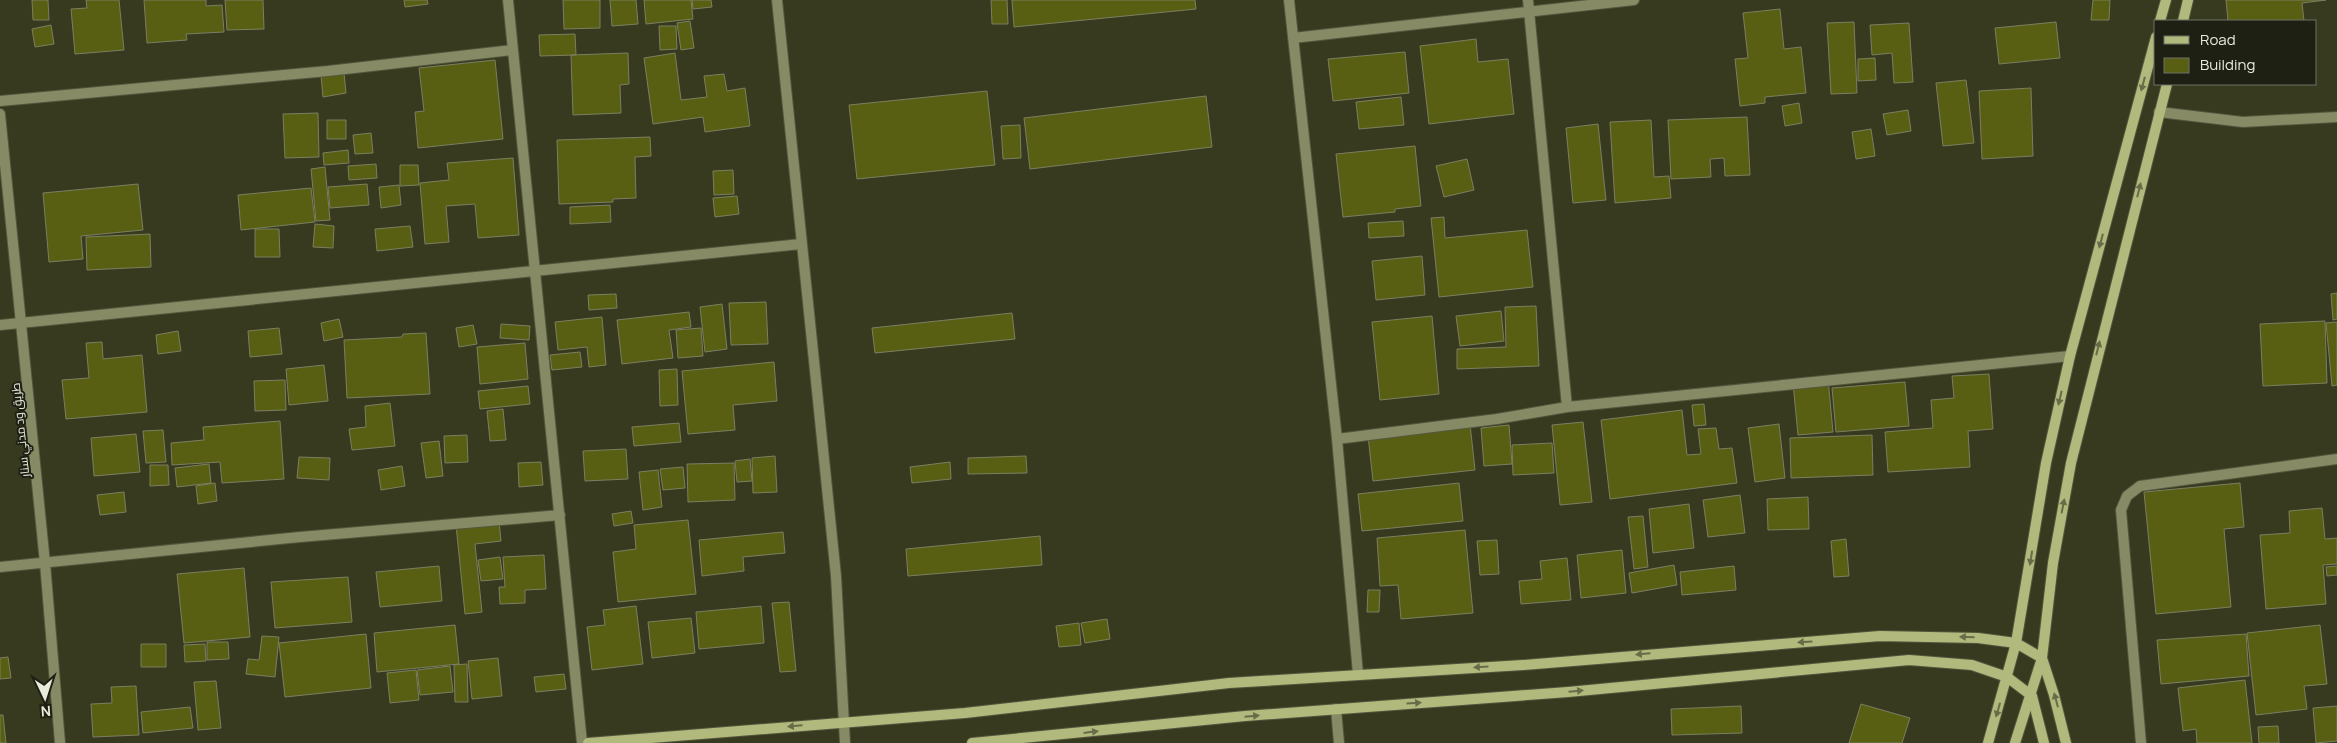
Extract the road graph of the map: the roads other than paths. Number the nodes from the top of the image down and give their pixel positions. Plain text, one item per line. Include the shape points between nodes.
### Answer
1 (508, 0) edge
2 (778, 0) edge
3 (1289, 0) edge
4 (1634, 0) edge
5 (2166, 0) edge
6 (2188, 0) edge
7 (1528, 5) edge
8 (2160, 20) edge
9 (2183, 20) edge
10 (1293, 38) junction
11 (2154, 44) edge
12 (512, 50) junction
13 (2166, 85) edge
14 (0, 101) edge
15 (2159, 112) junction
16 (0, 114) edge
17 (2337, 117) edge
18 (801, 244) junction
19 (536, 271) junction
20 (22, 323) junction
21 (0, 325) edge
22 (2070, 356) junction
23 (1567, 406) junction
24 (1337, 439) junction
25 (2337, 459) edge
26 (560, 515) junction
27 (45, 563) junction
28 (0, 567) edge
29 (2016, 643) junction
30 (2042, 658) junction
31 (1358, 674) junction
32 (2007, 677) junction
33 (2032, 696) junction
34 (1336, 709) junction
35 (844, 722) junction
36 (60, 743) edge
37 (582, 743) edge
38 (588, 743) edge
39 (845, 743) edge
40 (972, 743) edge
41 (1339, 743) edge
42 (1988, 743) edge
43 (2015, 743) edge
44 (2044, 743) edge
45 (2066, 743) edge
46 (2141, 743) edge

1 - 12 street
2 - 18 street
3 - 10 street
4 - 7 street
5 - 8 street
6 - 9 street
7 - 10 street
7 - 23 street
10 - 24 street
11 -> 22 street
12 - 14 street via 328,71
12 - 19 street
13 - 15 street
15 - 17 street via 2244,122
30 -> 15 street via 2053,563 2070,463
16 - 20 street, طريق ود مدني سنار
18 - 19 street
18 - 35 street via 836,576
19 - 20 street
19 - 26 street
20 - 21 street
20 - 27 street, طريق ود مدني سنار
22 - 23 street
22 -> 29 street via 2046,463
23 - 24 street via 1497,419
24 - 31 street
25 - 46 street via 2140,486 2126,496 2121,510
26 - 27 street
26 - 37 street
27 - 28 street
27 - 36 street, طريق ود مدني سنار
29 - 30 street
29 -> 31 street via 1978,638 1880,636 1523,665
29 - 32 street
30 - 33 street
45 -> 30 street
31 - 35 street via 1219,684 965,713
32 - 33 street
34 -> 32 street via 1568,692 1910,660 1972,665
32 -> 42 street
33 - 43 street
33 - 44 street
40 -> 34 street
34 - 41 street
35 -> 38 street
35 - 39 street

